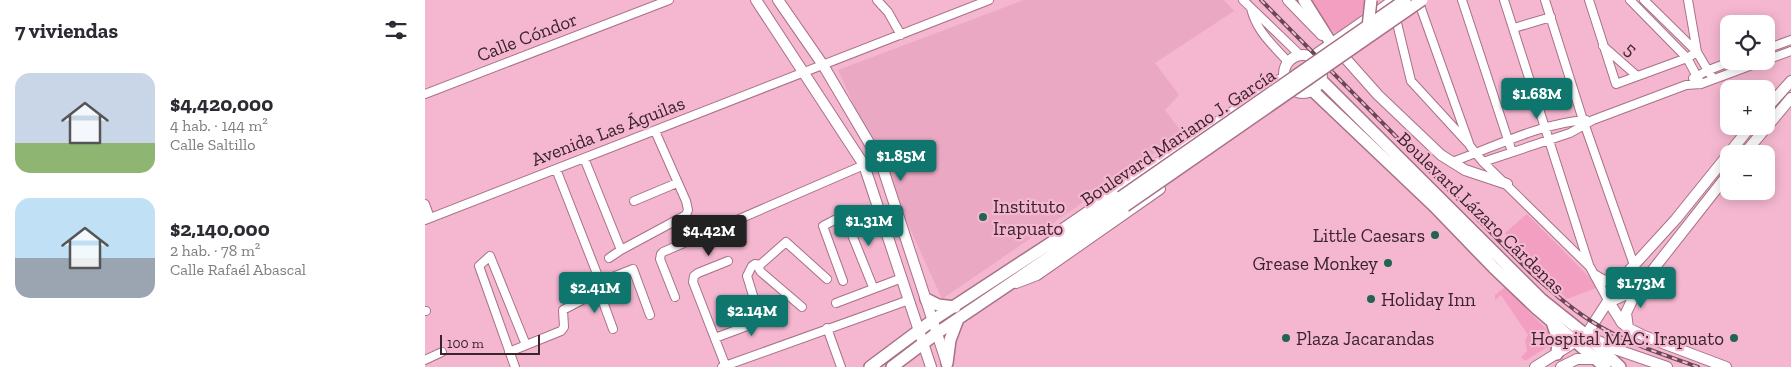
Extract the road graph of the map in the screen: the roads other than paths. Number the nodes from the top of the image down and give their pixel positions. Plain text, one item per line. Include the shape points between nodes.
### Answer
1 (669, 0) edge
2 (756, 0) edge
3 (778, 0) edge
4 (877, 0) edge
5 (989, 0) edge
6 (1243, 0) edge
7 (1288, 0) edge
8 (1371, 0) edge
9 (1394, 0) edge
10 (1405, 0) edge
11 (1430, 0) edge
12 (1462, 0) edge
13 (1504, 0) edge
14 (1545, 0) edge
15 (1589, 0) edge
16 (1630, 0) edge
17 (1644, 0) edge
18 (1688, 0) edge
19 (1304, 2) edge
20 (1420, 2) edge
21 (1637, 7) junction
22 (1251, 8) junction
23 (1551, 17) junction
24 (1397, 23) junction
25 (1368, 27) junction
26 (1513, 28) junction
27 (901, 35) junction
28 (1791, 40) edge
29 (1331, 43) junction
30 (1603, 46) junction
31 (1775, 46) edge
32 (1791, 51) edge
33 (1697, 52) junction
34 (1300, 55) junction
35 (1312, 57) junction
36 (1775, 57) edge
37 (1344, 58) junction
38 (1687, 58) junction
39 (1288, 62) junction
40 (823, 65) junction
41 (1720, 66) edge
42 (1709, 70) junction
43 (1739, 70) edge
44 (803, 72) junction
45 (1696, 75) junction
46 (1322, 76) junction
47 (1637, 76) junction
48 (1285, 77) junction
49 (1713, 79) junction
50 (1791, 81) edge
51 (1701, 84) junction
52 (1686, 85) junction
53 (1264, 91) junction
54 (1313, 91) junction
55 (1295, 92) junction
56 (425, 94) edge
57 (1791, 98) edge
58 (1775, 99) edge
59 (1275, 106) junction
60 (1584, 123) junction
61 (1545, 129) junction
62 (655, 131) junction
63 (1744, 135) edge
64 (1548, 139) junction
65 (1508, 141) junction
66 (1752, 145) edge
67 (1470, 146) junction
68 (1487, 150) junction
69 (1512, 152) junction
70 (1475, 154) junction
71 (584, 158) junction
72 (1486, 160) junction
73 (1161, 162) junction
74 (1452, 162) junction
75 (864, 165) junction
76 (556, 169) junction
77 (1172, 180) junction
78 (677, 183) junction
79 (1507, 184) junction
80 (1720, 184) edge
81 (634, 202) dead end
82 (1123, 202) junction
83 (425, 204) edge
84 (845, 216) junction
85 (881, 216) junction
86 (427, 219) edge
87 (1463, 237) junction
88 (1483, 242) junction
89 (621, 250) junction
90 (609, 258) dead end
91 (728, 261) dead end
92 (1633, 265) junction
93 (761, 269) junction
94 (1593, 272) junction
95 (1625, 275) junction
96 (902, 278) junction
97 (827, 279) dead end
98 (843, 281) dead end
99 (600, 282) junction
100 (1003, 282) junction
101 (873, 287) junction
102 (1637, 290) junction
103 (599, 291) junction
104 (675, 297) dead end
105 (926, 299) junction
106 (909, 300) junction
107 (1609, 302) junction
108 (836, 303) dead end
109 (802, 307) dead end
110 (955, 307) junction
111 (650, 316) dead end
112 (959, 319) junction
113 (933, 320) junction
114 (1552, 323) junction
115 (827, 328) junction
116 (1628, 328) junction
117 (613, 330) dead end
118 (919, 330) junction
119 (937, 333) junction
120 (1586, 335) junction
121 (715, 338) junction
122 (1575, 342) junction
123 (923, 344) junction
124 (526, 345) junction
125 (442, 352) dead end
126 (509, 352) junction
127 (1557, 354) junction
128 (425, 360) edge
129 (1601, 363) edge
130 (948, 365) edge
131 (725, 366) edge
132 (515, 367) edge
133 (841, 367) edge
134 (870, 367) edge
135 (892, 367) edge
136 (931, 367) edge
137 (1535, 367) edge
138 (1561, 367) edge
139 (1620, 367) edge
140 (1667, 367) edge
141 (1726, 367) edge

1 - 56 street, Calle Cóndor
2 - 44 street
3 - 40 street
4 - 27 street
5 - 27 street, Avenida Las Águilas
6 - 22 street
7 - 29 street
8 - 25 main road, bridge
9 - 29 street
10 - 25 main road, Boulevard Mariano J. García, bridge
11 - 20 street
12 - 65 street
13 - 26 street
14 - 23 street
15 - 30 street
16 - 21 street
17 - 21 street
17 - 33 street
18 - 33 street
19 - 29 main road
20 - 24 street
20 - 67 street
20 - 82 main road, Boulevard Mariano J. García, bridge
21 - 38 street
22 - 34 street
22 - 39 street via 1256,26
23 - 26 street
23 - 60 street
24 - 37 street
24 - 67 street via 1411,81
25 - 82 main road, Boulevard Mariano J. García, bridge
26 - 61 street
27 - 40 street, Avenida Las Águilas
28 - 31 street
29 - 35 street
29 - 37 street
30 - 47 street, 5
30 - 47 street via 1616,84
32 - 36 street
33 - 38 street
33 - 42 street
34 - 35 street
34 - 39 street
35 - 46 street via 1319,63
37 - 46 street
37 - 74 street
38 - 45 street
38 - 47 street
39 - 48 street
40 - 44 street, Avenida Las Águilas
40 - 105 street via 881,163
41 - 42 street
42 - 45 street
42 - 49 street
43 - 49 street
44 - 62 street, Avenida Las Águilas
44 - 75 street
45 - 51 street
45 - 52 street
46 - 54 street
46 - 88 main road, Boulevard Lázaro Cárdenas
48 - 53 street
48 - 55 street
49 - 51 street
50 - 58 street
51 - 52 street
52 - 60 street
53 - 59 street via 1272,95
53 - 73 street
54 - 55 street
54 - 87 main road, Boulevard Lázaro Cárdenas
55 - 59 street
57 - 66 street
59 - 77 street
60 - 61 street via 1566,122
60 - 64 street via 1570,133
60 - 92 street
61 - 64 street
61 - 65 street
62 - 71 street, Avenida Las Águilas
62 - 78 street
63 - 92 street via 1676,219
64 - 69 street
64 - 94 street
65 - 68 street
65 - 69 street
67 - 70 street
68 - 70 street
68 - 72 street
69 - 72 street
70 - 72 street
70 - 74 street
71 - 76 street, Avenida Las Águilas
71 - 89 street
72 - 79 street
73 - 77 street via 1163,173
73 - 100 street via 1019,258
74 - 79 street via 1465,170
75 - 85 street
75 - 104 street via 663,252 660,259
76 - 86 street, Avenida Las Águilas
76 - 99 street
77 - 100 street via 1037,275
78 - 81 street
78 - 89 street via 686,201 686,215
79 - 94 street
80 - 102 street
82 - 100 main road, Boulevard Mariano J. García
83 - 86 street
84 - 85 street
84 - 98 street via 823,226
84 - 101 street
85 - 96 street
87 - 88 main road via 1471,236
87 - 114 main road, Boulevard Lázaro Cárdenas
88 - 120 main road, Boulevard Lázaro Cárdenas via 1541,299
89 - 90 street
91 - 121 street via 694,276 693,282
92 - 95 street
93 - 97 street via 786,242
93 - 109 street
93 - 121 street via 755,264 747,276 760,318 755,323
94 - 95 street via 1607,282
94 - 107 street
95 - 107 street
96 - 101 street
96 - 106 street
99 - 103 street via 603,289
99 - 111 street via 633,269
100 - 110 main road, Boulevard Mariano J. García
100 - 112 main road, Boulevard Mariano J. García
101 - 108 street
102 - 107 street
102 - 116 street via 1626,313
103 - 117 street
103 - 124 street via 563,310 564,327 561,331
105 - 110 main road via 938,305
105 - 113 street
106 - 115 street
106 - 118 street
107 - 116 street
107 - 120 street
110 - 113 main road, Boulevard Mariano J. García
112 - 119 main road, Boulevard Mariano J. García
112 - 130 main road via 949,340
113 - 118 main road, Boulevard Mariano J. García
113 - 119 street
114 - 122 main road, Boulevard Lázaro Cárdenas
114 - 127 main road via 1558,339
115 - 131 street
115 - 133 street
116 - 141 street
118 - 123 street
118 - 134 main road, Boulevard Mariano J. García
119 - 123 main road, Boulevard Mariano J. García
119 - 130 street
120 - 122 street
120 - 129 main road
120 - 139 main road, Boulevard Lázaro Cárdenas
120 - 140 street
121 - 131 street
122 - 127 street
122 - 129 main road, Boulevard Lázaro Cárdenas
123 - 135 main road, Boulevard Mariano J. García
123 - 136 street
124 - 126 street
124 - 126 street via 490,256 479,266
125 - 128 street
126 - 132 street
127 - 137 street
129 - 138 street via 1577,359

